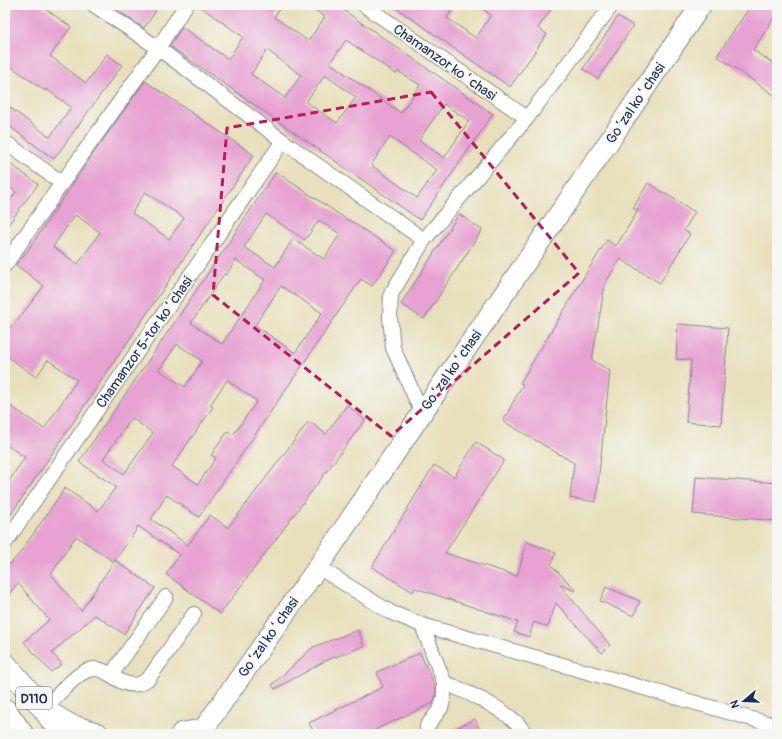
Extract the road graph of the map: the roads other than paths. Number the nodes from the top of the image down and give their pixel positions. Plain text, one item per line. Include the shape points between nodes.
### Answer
1 (94, 5) edge
2 (186, 5) edge
3 (364, 5) edge
4 (612, 5) edge
5 (700, 5) edge
6 (158, 48) junction
7 (527, 118) junction
8 (283, 141) junction
9 (5, 142) edge
10 (62, 184) junction
11 (424, 240) junction
12 (5, 265) edge
13 (422, 413) junction
14 (5, 543) edge
15 (318, 567) junction
16 (166, 597) dead end
17 (194, 614) dead end
18 (422, 625) junction
19 (5, 664) edge
20 (111, 675) junction
21 (444, 682) junction
22 (44, 709) junction
23 (5, 710) edge
24 (777, 726) edge
25 (195, 733) edge
26 (22, 734) edge
27 (61, 734) edge
28 (97, 734) edge
29 (427, 734) edge
30 (525, 734) edge

1 - 6 street
2 - 6 street
3 - 7 street, Chamanzor koʻchasi
4 - 7 street
5 - 13 main road, Goʻzal koʻchasi
6 - 8 street
6 - 10 street
7 - 11 street
8 - 11 street
8 - 14 street, Chamanzor 5-tor koʻchasi
9 - 10 street
10 - 12 street
11 - 13 street via 391,294 390,317 393,348
13 - 15 main road, Goʻzal koʻchasi
15 - 18 street via 390,612
15 - 25 main road, Goʻzal koʻchasi
16 - 20 street
17 - 20 street via 150,678 140,684 128,684
18 - 21 street
18 - 24 street
19 - 22 main road, D110
20 - 22 street via 104,670 85,671
21 - 29 street via 441,708 427,726
21 - 30 street via 480,698 505,713 517,722
22 - 27 main road, D110
22 - 28 main road via 69,725
23 - 26 main road, D110

